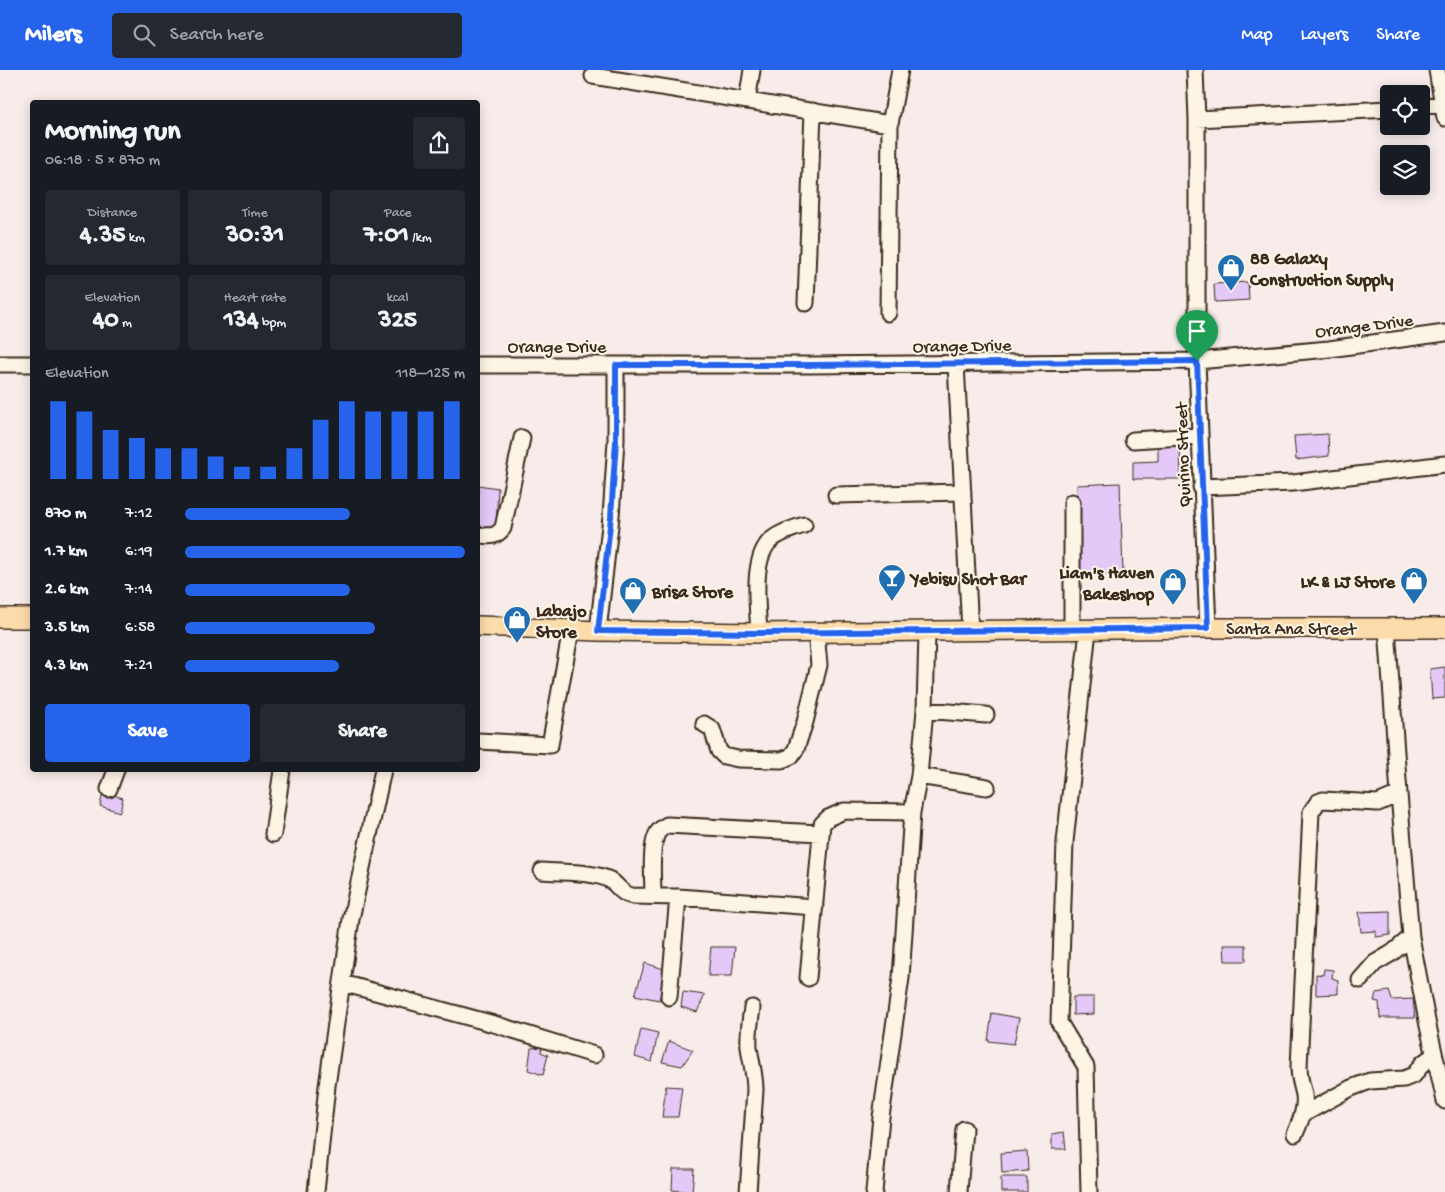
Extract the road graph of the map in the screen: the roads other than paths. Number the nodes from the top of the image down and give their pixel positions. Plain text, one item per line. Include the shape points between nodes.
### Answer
1 (752, 70) edge
2 (900, 70) edge
3 (1195, 70) edge
4 (1437, 70) edge
5 (593, 76) dead end
6 (747, 101) junction
7 (1430, 107) edge
8 (1444, 108) edge
9 (1380, 109) edge
10 (813, 111) junction
11 (1197, 119) junction
12 (890, 124) junction
13 (806, 303) dead end
14 (888, 313) dead end
15 (1445, 333) edge
16 (1197, 361) junction
17 (0, 364) edge
18 (30, 364) edge
19 (956, 364) junction
20 (480, 365) edge
21 (616, 365) junction
22 (1199, 436) junction
23 (522, 438) dead end
24 (1133, 440) dead end
25 (1445, 464) edge
26 (1201, 488) junction
27 (963, 492) junction
28 (836, 495) dead end
29 (1072, 502) dead end
30 (804, 525) dead end
31 (480, 535) edge
32 (0, 618) edge
33 (30, 618) edge
34 (480, 626) edge
35 (1208, 628) junction
36 (1387, 628) junction
37 (1445, 628) edge
38 (571, 630) junction
39 (1080, 630) junction
40 (598, 631) junction
41 (970, 631) junction
42 (816, 632) junction
43 (927, 632) junction
44 (759, 633) junction
45 (926, 710) junction
46 (986, 715) dead end
47 (704, 724) dead end
48 (480, 741) edge
49 (115, 772) edge
50 (282, 772) edge
51 (383, 772) edge
52 (919, 776) junction
53 (987, 787) dead end
54 (109, 789) dead end
55 (1399, 794) junction
56 (912, 812) junction
57 (820, 833) junction
58 (273, 834) dead end
59 (542, 871) dead end
60 (653, 896) junction
61 (678, 896) junction
62 (815, 906) junction
63 (1411, 937) junction
64 (808, 978) dead end
65 (1360, 980) dead end
66 (342, 983) junction
67 (669, 997) dead end
68 (752, 1008) dead end
69 (594, 1055) dead end
70 (1434, 1055) junction
71 (1445, 1101) edge
72 (1302, 1115) junction
73 (964, 1129) dead end
74 (1295, 1134) dead end
75 (316, 1192) edge
76 (748, 1192) edge
77 (874, 1192) edge
78 (959, 1192) edge
79 (1089, 1192) edge

1 - 6 street
2 - 12 street
3 - 11 street, Quirino Street
4 - 8 street
5 - 6 street
6 - 10 street
7 - 8 street
9 - 11 street
10 - 12 street
10 - 13 street
11 - 16 street, Quirino Street
12 - 14 street
15 - 16 street, Orange Drive via 1329,349
16 - 19 street, Orange Drive
16 - 22 street, Quirino Street
17 - 18 street
19 - 21 street, Orange Drive
19 - 27 street
20 - 21 street, Orange Drive
21 - 40 street via 611,517
22 - 24 street
22 - 26 street, Quirino Street
23 - 31 street via 503,528 498,534
25 - 26 street via 1293,483
26 - 35 street, Quirino Street
27 - 28 street
27 - 41 street
29 - 39 street
30 - 44 street via 780,534 768,543 762,557 757,592
32 - 33 main road
34 - 38 main road, Santa Ana Street
35 - 36 main road, Santa Ana Street
35 - 39 main road, Santa Ana Street
36 - 37 main road, Santa Ana Street
36 - 55 street
38 - 40 main road, Santa Ana Street
38 - 48 street via 550,745
39 - 41 main road, Santa Ana Street
39 - 79 street via 1065,842 1059,1022 1086,1067
40 - 44 main road, Santa Ana Street
41 - 43 main road, Santa Ana Street
42 - 43 main road, Santa Ana Street
42 - 44 main road, Santa Ana Street
42 - 47 street via 818,665 805,722 791,756 782,760 724,756 719,751 712,729
43 - 45 street
45 - 46 street
45 - 52 street
49 - 54 street
50 - 58 street
51 - 66 street via 351,919
52 - 53 street
52 - 56 street
55 - 63 street
55 - 72 street via 1378,803 1323,800 1311,812 1299,1067 1304,1095
56 - 57 street via 844,811 828,818
56 - 77 street via 900,978
57 - 60 street via 667,825 655,837
57 - 62 street
59 - 60 street via 597,876 609,879 627,895
60 - 61 street
61 - 62 street
61 - 67 street
62 - 64 street
63 - 65 street via 1374,964
63 - 70 street
66 - 69 street
66 - 75 street
68 - 76 street via 749,1043 755,1090
70 - 71 street
70 - 72 street via 1414,1075 1370,1081
72 - 74 street
73 - 78 street

